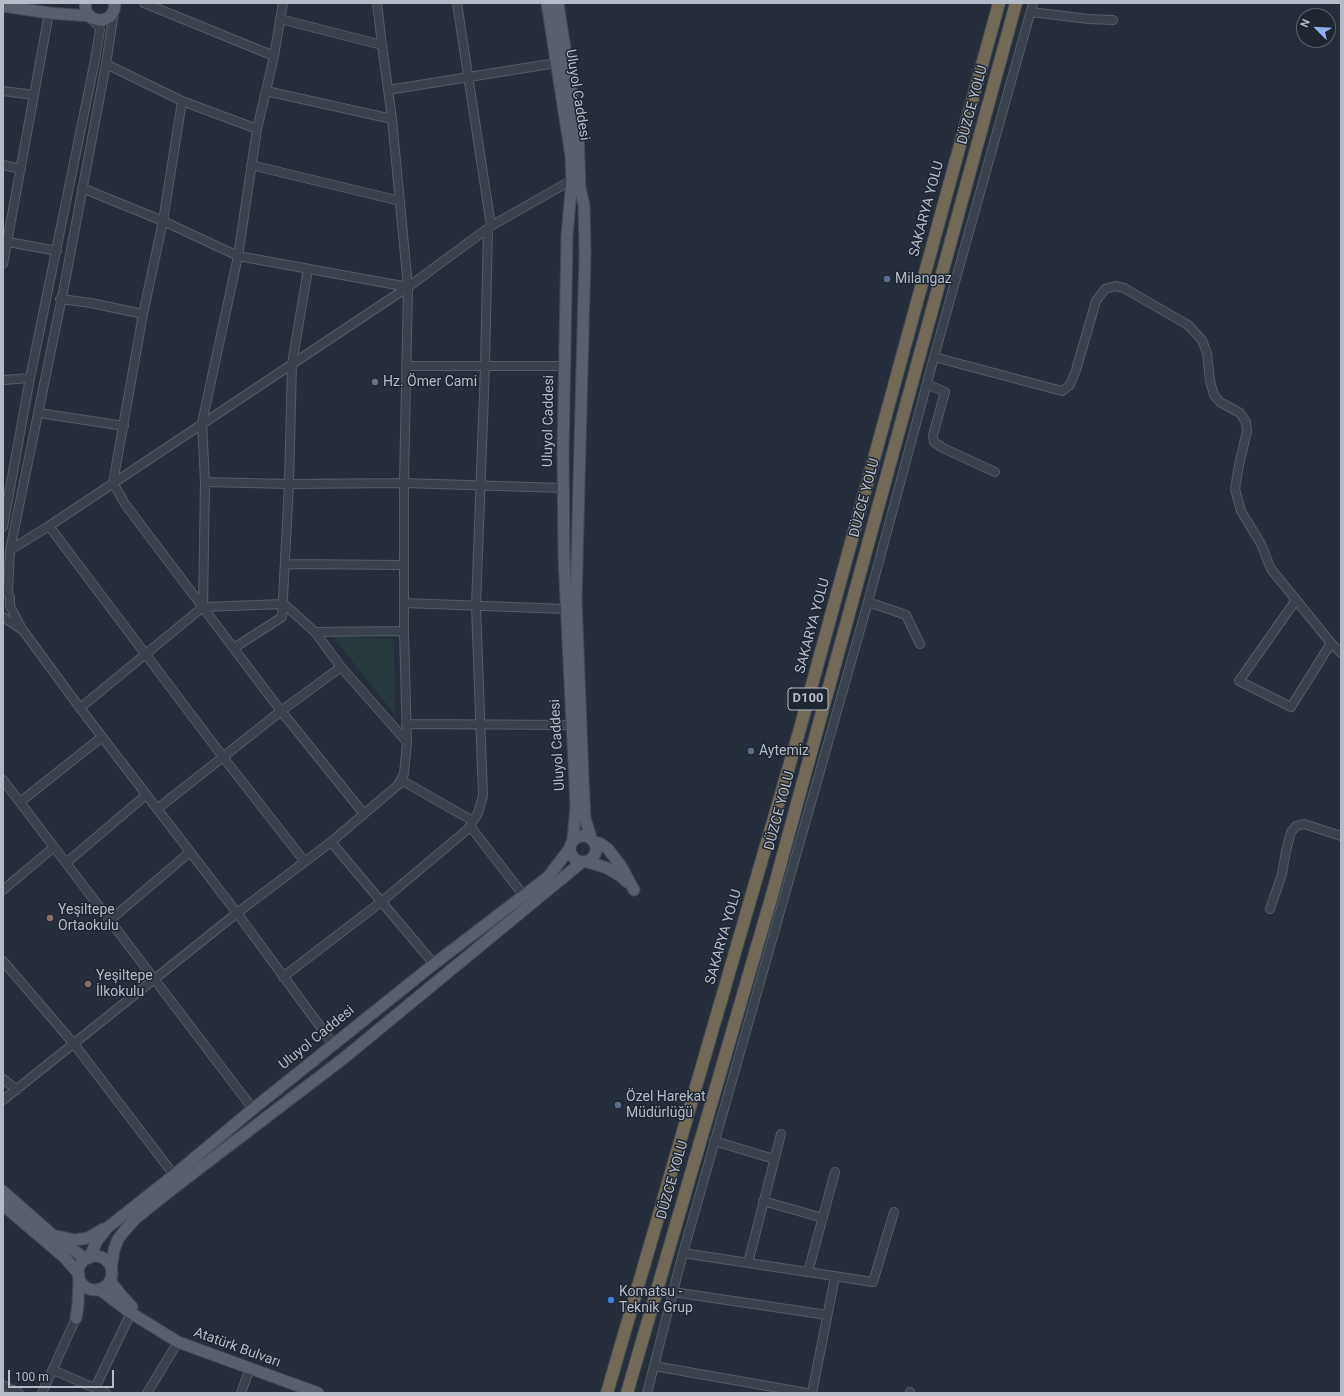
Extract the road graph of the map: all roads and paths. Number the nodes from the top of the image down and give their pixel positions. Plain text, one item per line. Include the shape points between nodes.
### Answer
1 (86, 3) edge
2 (144, 3) edge
3 (283, 3) edge
4 (377, 3) edge
5 (457, 3) edge
6 (547, 3) edge
7 (558, 3) edge
8 (1000, 3) edge
9 (1016, 3) edge
10 (1033, 3) edge
11 (3, 6) edge
12 (114, 7) edge
13 (1031, 12) junction
14 (49, 13) junction
15 (90, 17) junction
16 (280, 19) junction
17 (1113, 20) dead end
18 (382, 45) junction
19 (274, 56) junction
20 (556, 63) junction
21 (106, 64) junction
22 (469, 77) junction
23 (388, 90) junction
24 (3, 91) edge
25 (266, 91) junction
26 (34, 95) junction
27 (182, 101) junction
28 (392, 119) junction
29 (257, 130) junction
30 (3, 165) edge
31 (251, 165) junction
32 (579, 165) junction
33 (21, 169) junction
34 (572, 180) junction
35 (82, 188) junction
36 (400, 201) junction
37 (163, 221) junction
38 (489, 227) junction
39 (5, 241) edge
40 (57, 251) junction
41 (238, 256) junction
42 (3, 264) edge
43 (308, 269) junction
44 (408, 287) junction
45 (60, 299) junction
46 (143, 314) junction
47 (934, 357) junction
48 (292, 364) junction
49 (406, 366) junction
50 (485, 366) junction
51 (564, 366) junction
52 (30, 378) junction
53 (3, 380) edge
54 (927, 384) junction
55 (39, 413) junction
56 (202, 423) junction
57 (124, 426) junction
58 (995, 472) dead end
59 (205, 482) junction
60 (113, 483) junction
61 (404, 483) junction
62 (289, 484) junction
63 (480, 485) junction
64 (563, 488) junction
65 (49, 526) junction
66 (3, 527) edge
67 (10, 550) junction
68 (286, 564) junction
69 (404, 565) junction
70 (5, 591) edge
71 (1296, 600) junction
72 (868, 602) junction
73 (404, 603) junction
74 (284, 604) junction
75 (10, 606) junction
76 (476, 606) junction
77 (203, 607) junction
78 (566, 609) junction
79 (3, 614) edge
80 (3, 617) edge
81 (22, 629) junction
82 (404, 631) junction
83 (315, 632) junction
84 (1331, 643) junction
85 (920, 644) dead end
86 (234, 648) junction
87 (1341, 653) edge
88 (146, 654) junction
89 (342, 667) junction
90 (80, 708) junction
91 (281, 711) junction
92 (406, 724) junction
93 (482, 725) junction
94 (572, 725) junction
95 (102, 737) junction
96 (407, 742) junction
97 (224, 757) junction
98 (3, 780) edge
99 (401, 780) junction
100 (146, 795) junction
101 (20, 802) junction
102 (157, 809) junction
103 (364, 814) junction
104 (471, 823) junction
105 (1341, 836) edge
106 (593, 840) junction
107 (331, 842) junction
108 (572, 844) junction
109 (54, 847) junction
110 (190, 852) junction
111 (305, 862) junction
112 (585, 862) junction
113 (66, 863) junction
114 (3, 890) edge
115 (524, 896) junction
116 (381, 902) junction
117 (1270, 909) dead end
118 (237, 913) junction
119 (109, 921) junction
120 (3, 961) edge
121 (434, 964) junction
122 (283, 976) junction
123 (154, 980) junction
124 (74, 1044) junction
125 (334, 1044) junction
126 (3, 1078) edge
127 (17, 1090) junction
128 (3, 1100) edge
129 (253, 1109) junction
130 (781, 1134) dead end
131 (714, 1141) junction
132 (774, 1159) junction
133 (835, 1172) dead end
134 (174, 1175) junction
135 (3, 1191) edge
136 (763, 1201) junction
137 (3, 1205) edge
138 (894, 1212) dead end
139 (823, 1218) junction
140 (115, 1222) junction
141 (50, 1232) junction
142 (683, 1253) junction
143 (87, 1258) junction
144 (748, 1263) junction
145 (111, 1268) junction
146 (808, 1272) junction
147 (79, 1276) junction
148 (835, 1277) junction
149 (110, 1281) junction
150 (98, 1290) junction
151 (673, 1292) junction
152 (130, 1313) junction
153 (827, 1315) junction
154 (76, 1318) junction
155 (148, 1323) junction
156 (178, 1342) junction
157 (654, 1366) junction
158 (250, 1368) junction
159 (53, 1370) junction
160 (3, 1386) edge
161 (95, 1388) junction
162 (303, 1390) edge
163 (19, 1393) edge
164 (42, 1393) edge
165 (106, 1393) edge
166 (147, 1393) edge
167 (241, 1393) edge
168 (318, 1393) edge
169 (607, 1393) edge
170 (627, 1393) edge
171 (647, 1393) edge
172 (807, 1393) edge
173 (812, 1393) edge

1 - 15 main road via 86,11
2 - 19 street
3 - 16 street
4 - 18 street
5 - 22 street
6 - 20 main road, Uluyol Caddesi
7 - 32 main road, Uluyol Caddesi via 578,134
8 - 169 highway, SAKARYA YOLU / D100 via 799,732
9 - 170 highway, DÜZCE YOLU / D100 via 772,895
10 - 13 street
11 - 14 main road
12 - 15 main road via 110,17 103,20
12 - 21 street
13 - 17 street
13 - 47 street
14 - 15 main road
14 - 26 street
15 - 40 street via 100,30
16 - 18 street
16 - 19 street
18 - 23 street
19 - 25 street
20 - 22 street
20 - 34 main road, Uluyol Caddesi via 571,156
21 - 27 street
21 - 35 street
22 - 23 street
22 - 38 street
23 - 28 street
24 - 26 street
25 - 28 street
25 - 29 street
26 - 33 street
27 - 29 street
27 - 37 street
28 - 36 street
29 - 31 street
30 - 33 street
31 - 36 street
31 - 41 street
32 - 34 street
32 - 106 main road, Uluyol Caddesi via 584,205 585,254 576,599 585,818
33 - 39 street
34 - 38 street
34 - 51 main road, Uluyol Caddesi via 567,236
35 - 37 street
35 - 45 street
36 - 44 street
37 - 41 street
37 - 46 street
38 - 44 street
38 - 50 street
39 - 40 street
39 - 42 street
40 - 52 street
41 - 43 street
41 - 56 street
43 - 44 street
43 - 48 street
44 - 48 street
44 - 49 street
45 - 46 street
45 - 55 street
46 - 57 street
47 - 54 street
47 - 71 street via 1062,391 1070,385 1096,301 1105,289 1115,286 1124,288 1188,325 1202,340 1214,395 1220,402 1240,414 1246,422 1247,431 1235,489 1241,511 1261,544 1271,569
48 - 56 street
48 - 62 street
49 - 50 street
49 - 61 street
50 - 51 street
50 - 63 street
51 - 64 main road, Uluyol Caddesi
52 - 53 street
52 - 66 street
54 - 58 street via 946,392 932,435 934,442
54 - 72 street
55 - 57 street
55 - 67 street
56 - 59 street
56 - 60 street
57 - 60 street
59 - 62 street
59 - 77 street
60 - 65 street
60 - 77 street via 125,504
61 - 62 street
61 - 63 street
61 - 69 street
62 - 68 street
63 - 64 street
63 - 76 street
64 - 78 main road, Uluyol Caddesi
65 - 67 street
65 - 88 street
67 - 70 street
68 - 69 street
68 - 74 street
69 - 73 street
70 - 75 street via 11,601
71 - 84 street
71 - 84 street via 1239,681 1291,707
72 - 85 street via 906,615
72 - 131 street
73 - 76 street
73 - 82 street
74 - 77 street
74 - 83 street
74 - 86 street via 282,617
75 - 79 street
75 - 81 street
76 - 78 street
76 - 93 street
77 - 86 street
77 - 88 street
78 - 94 main road, Uluyol Caddesi
80 - 81 street
81 - 90 street
82 - 83 street
82 - 92 street
83 - 89 street
84 - 87 street
86 - 91 street
88 - 90 street
88 - 97 street
89 - 91 street
89 - 96 street
90 - 95 street
91 - 97 street
91 - 103 street
92 - 93 street
92 - 96 street
93 - 94 street
93 - 104 street via 483,796 478,813
94 - 108 main road, Uluyol Caddesi via 576,805
95 - 100 street
95 - 101 street
96 - 99 street via 404,774
97 - 102 street
97 - 111 street
98 - 101 street
99 - 103 street via 398,786
99 - 104 street
100 - 102 street
100 - 113 street
101 - 109 street
102 - 110 street
103 - 107 street
104 - 115 street
104 - 116 street
105 - 117 street via 1304,824 1296,826 1291,832 1282,874
106 - 108 main road via 587,836 580,836
106 - 112 main road via 596,853 592,859
106 - 112 main road via 608,850 621,866 634,890 622,877 607,868
107 - 111 street
107 - 116 street
108 - 112 main road via 573,858
108 - 115 main road, Uluyol Caddesi via 548,877
109 - 113 street
109 - 114 street
110 - 118 street
110 - 119 street
111 - 118 street
112 - 145 main road via 344,1058 136,1219 118,1239
113 - 119 street
115 - 121 main road, Uluyol Caddesi
116 - 121 street
116 - 122 street
118 - 122 street
118 - 123 street
119 - 123 street
120 - 124 street
121 - 125 main road, Uluyol Caddesi
122 - 125 street
123 - 124 street
123 - 129 street
124 - 127 street
124 - 134 street
125 - 129 main road, Uluyol Caddesi
126 - 127 street
127 - 128 street
129 - 134 main road, Uluyol Caddesi
130 - 132 street
131 - 132 street
131 - 142 street
132 - 136 street
133 - 139 street
134 - 140 main road, Uluyol Caddesi
135 - 141 main road
136 - 139 street
136 - 144 street
137 - 147 main road via 64,1257
138 - 148 street via 873,1282
139 - 146 street
140 - 141 main road via 88,1238 75,1240 59,1237
140 - 143 main road, Uluyol Caddesi via 96,1241
141 - 143 main road
142 - 144 street
142 - 151 street
143 - 145 main road via 94,1256 105,1259
143 - 147 main road via 80,1265
144 - 146 street
145 - 149 main road
146 - 148 street
147 - 150 main road via 88,1288
147 - 154 main road
148 - 153 street
149 - 150 main road
149 - 155 main road
150 - 152 main road
150 - 154 main road via 85,1302
151 - 153 street
151 - 157 street
152 - 155 main road
152 - 161 street
153 - 173 street
154 - 159 street
155 - 156 main road, Atatürk Bulvarı
156 - 158 main road, Atatürk Bulvarı
156 - 166 street
157 - 171 street
157 - 172 street
158 - 162 main road, Atatürk Bulvarı
158 - 167 street
159 - 161 street
159 - 164 street
160 - 163 street
161 - 165 street
162 - 168 main road, Atatürk Bulvarı

